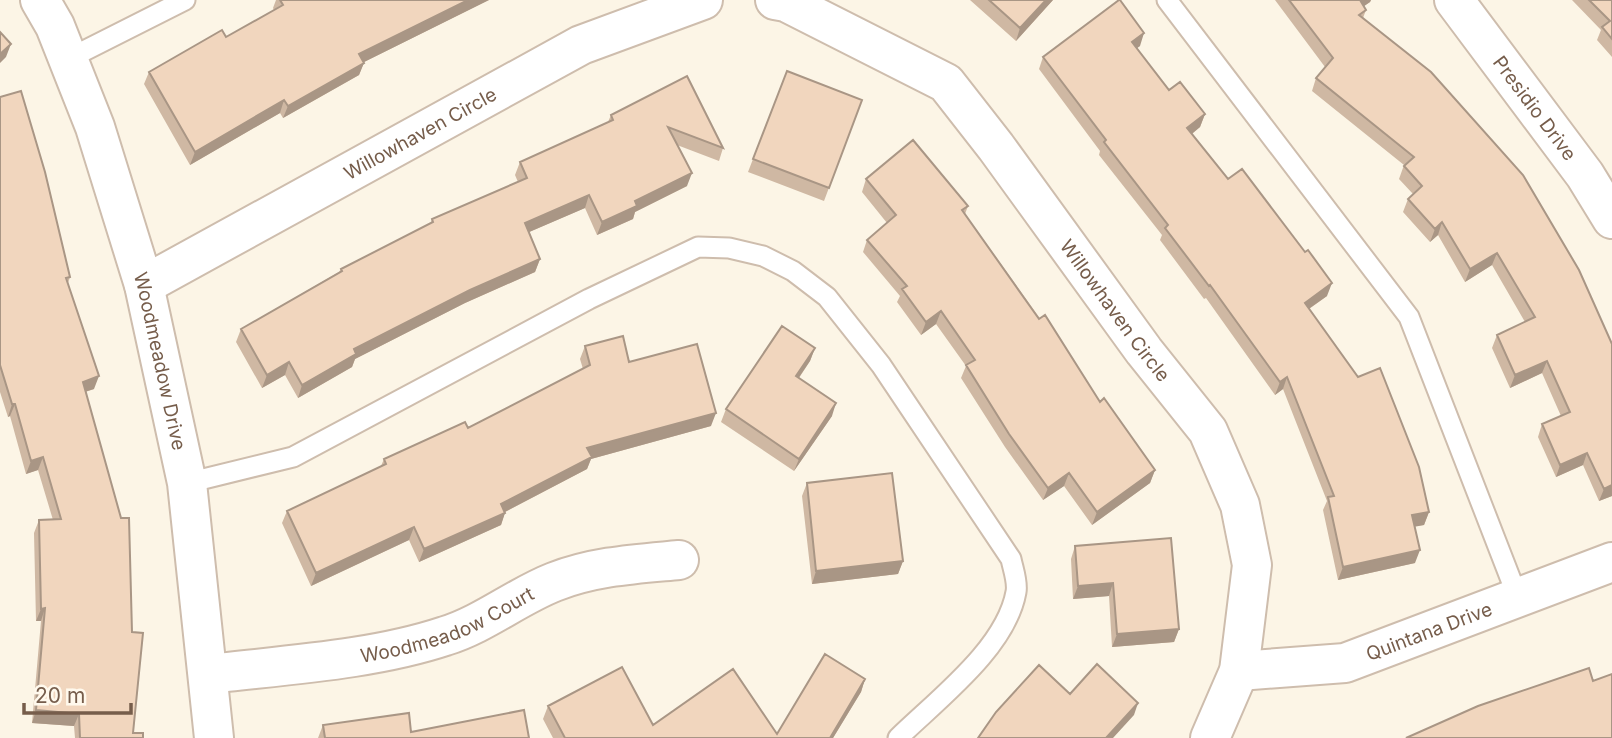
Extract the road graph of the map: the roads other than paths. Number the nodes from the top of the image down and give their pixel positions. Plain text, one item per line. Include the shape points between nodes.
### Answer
1 (40, 0) edge
2 (185, 0) edge
3 (703, 0) edge
4 (775, 0) edge
5 (1167, 0) edge
6 (1454, 0) edge
7 (68, 59) junction
8 (1612, 219) edge
9 (144, 285) junction
10 (187, 483) junction
11 (679, 560) dead end
12 (1612, 562) edge
13 (1518, 598) junction
14 (1239, 671) junction
15 (209, 674) junction
16 (214, 738) edge
17 (898, 738) edge
18 (1210, 738) edge

1 - 7 street, Woodmeadow Drive
2 - 7 lane
3 - 9 street, Willowhaven Circle via 581,45
4 - 14 street, Willowhaven Circle via 946,83 1208,431 1240,505 1252,565
5 - 13 lane via 1409,317
6 - 8 street, Presidio Drive via 1586,175
7 - 9 street, Woodmeadow Drive
9 - 10 street, Woodmeadow Drive
10 - 15 street, Woodmeadow Drive
10 - 17 lane via 293,457 589,299 698,247 763,256 793,271 827,297 881,365 1011,559 1017,589 1006,622 987,651
11 - 15 street, Woodmeadow Court via 598,568 553,582 447,636 412,646
12 - 13 street, Quintana Drive
13 - 14 street, Quintana Drive via 1345,663
14 - 18 street, Willowhaven Circle
15 - 16 street, Woodmeadow Drive

